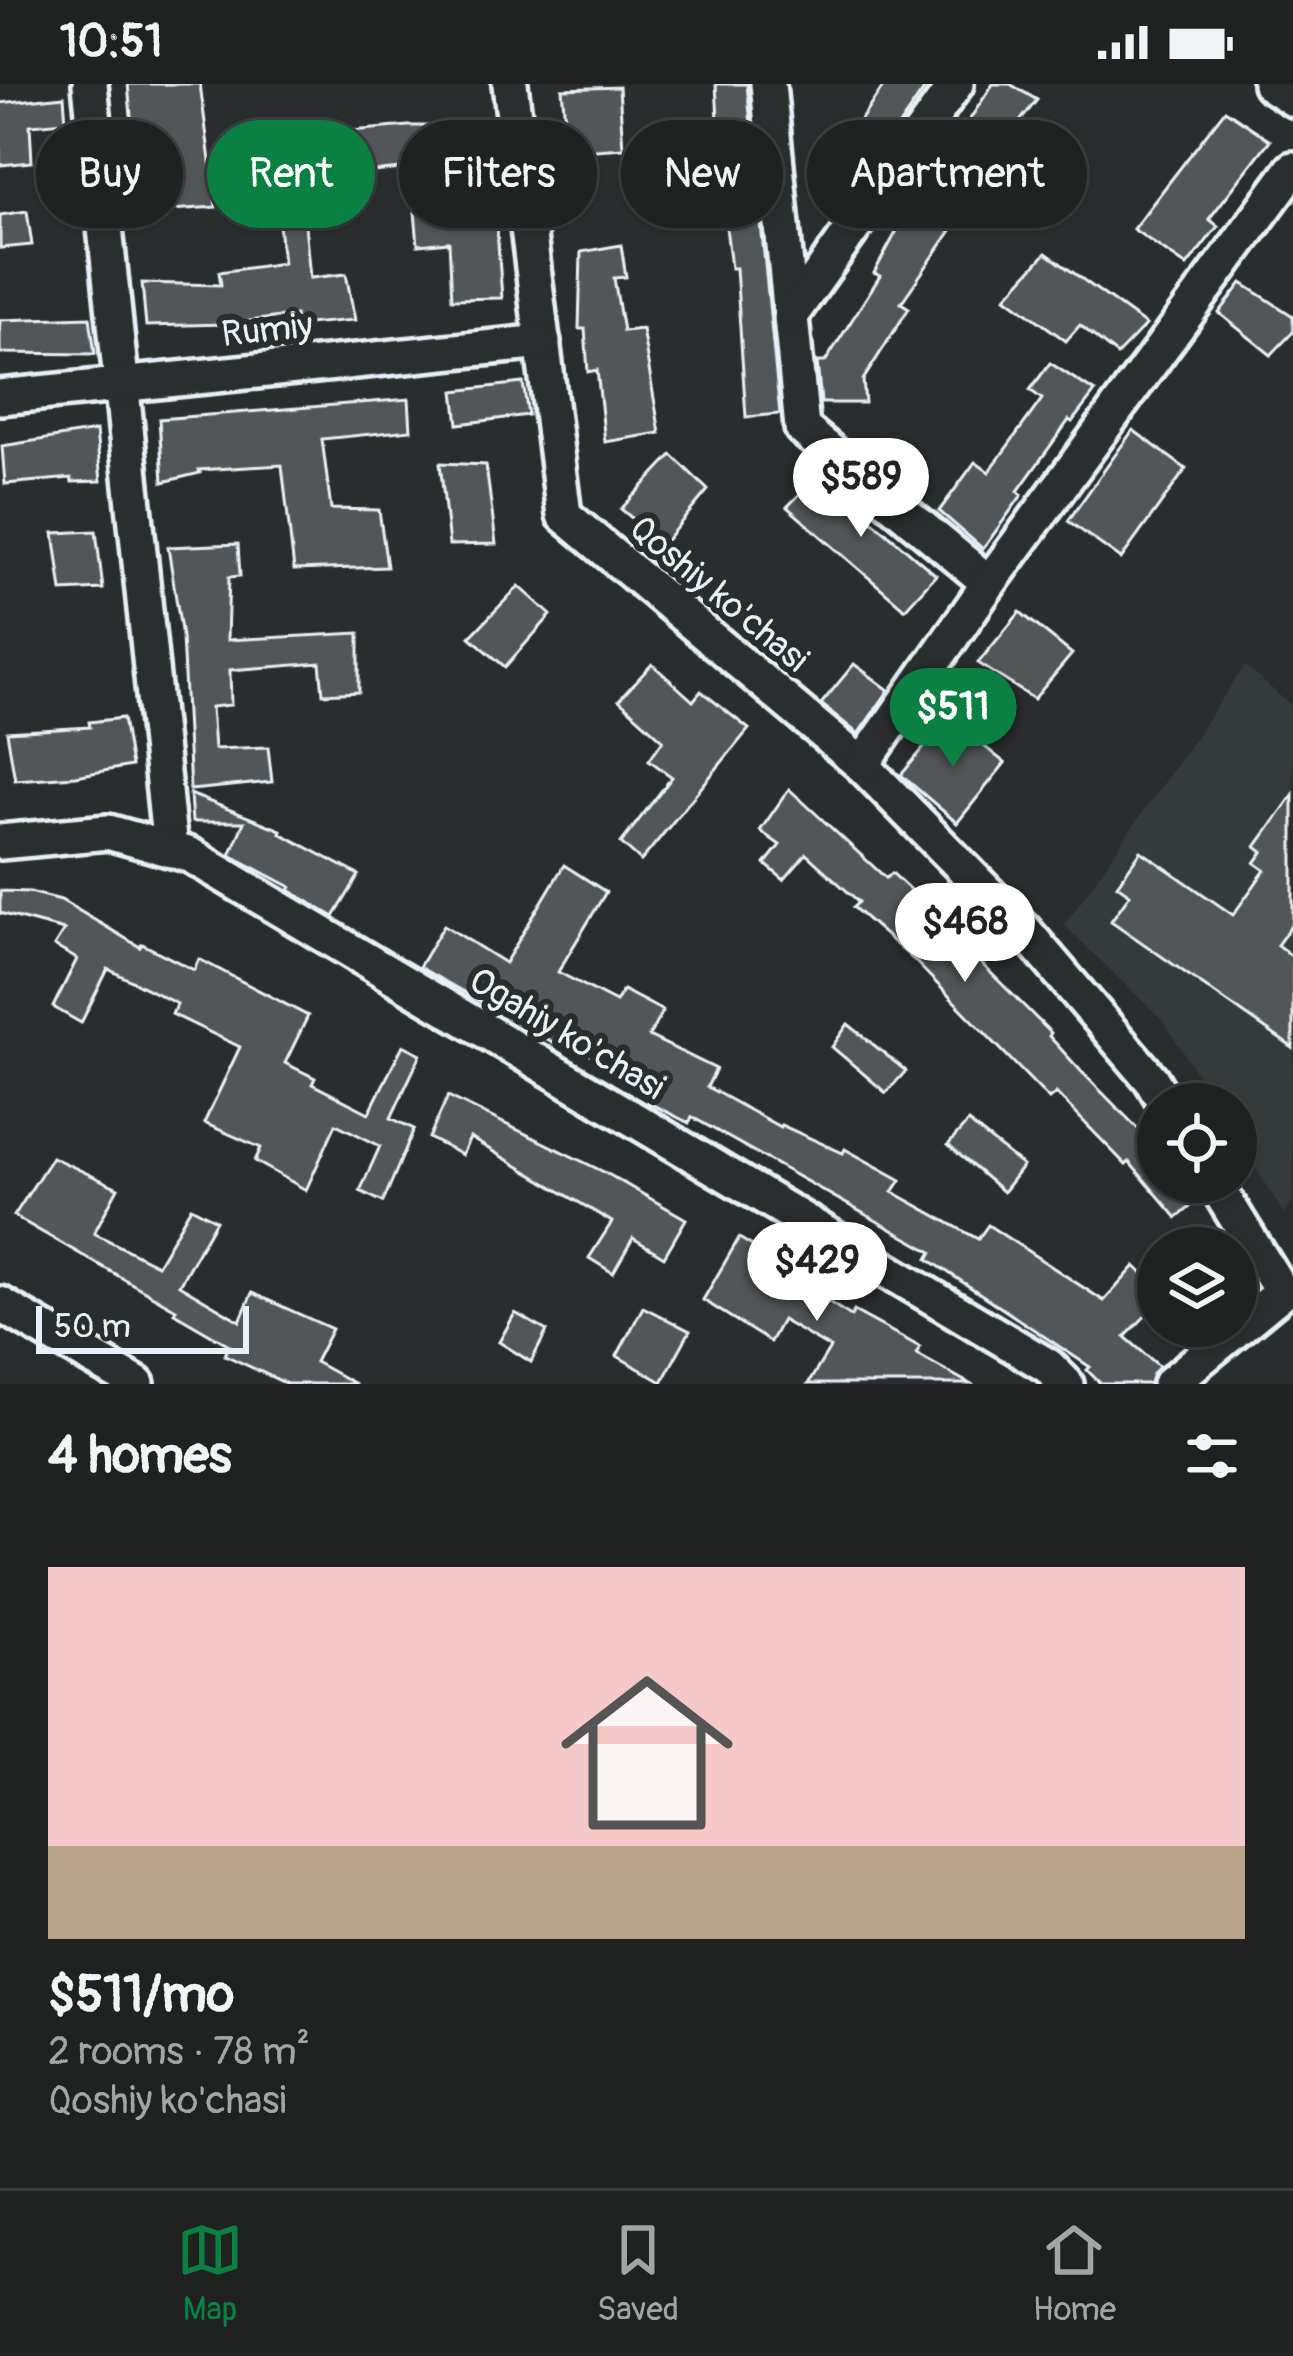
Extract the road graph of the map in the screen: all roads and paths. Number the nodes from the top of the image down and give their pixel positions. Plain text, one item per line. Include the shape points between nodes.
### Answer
1 (90, 84) edge
2 (510, 84) edge
3 (768, 84) edge
4 (956, 84) edge
5 (1270, 84) edge
6 (1293, 99) edge
7 (1293, 170) edge
8 (791, 315) junction
9 (542, 343) junction
10 (122, 384) junction
11 (0, 397) edge
12 (989, 583) junction
13 (862, 764) junction
14 (0, 842) edge
15 (170, 849) junction
16 (1153, 1083) edge
17 (1227, 1203) edge
18 (0, 1304) edge
19 (137, 1384) edge
20 (1066, 1384) edge
21 (1170, 1384) edge

1 - 10 street
2 - 9 street, Qoshiy ko'chasi
3 - 8 street
4 - 8 street
5 - 6 street
7 - 12 street
8 - 12 street via 802,428
9 - 10 street, Rumiy
9 - 13 street, Qoshiy ko'chasi via 564,515
10 - 11 street, Rumiy
10 - 15 street
12 - 13 street
13 - 16 street, Qoshiy ko'chasi via 1024,930
14 - 15 street, Ogahiy ko'chasi via 108,832
15 - 20 street, Ogahiy ko'chasi via 987,1329
17 - 21 street via 1282,1292
18 - 19 street

